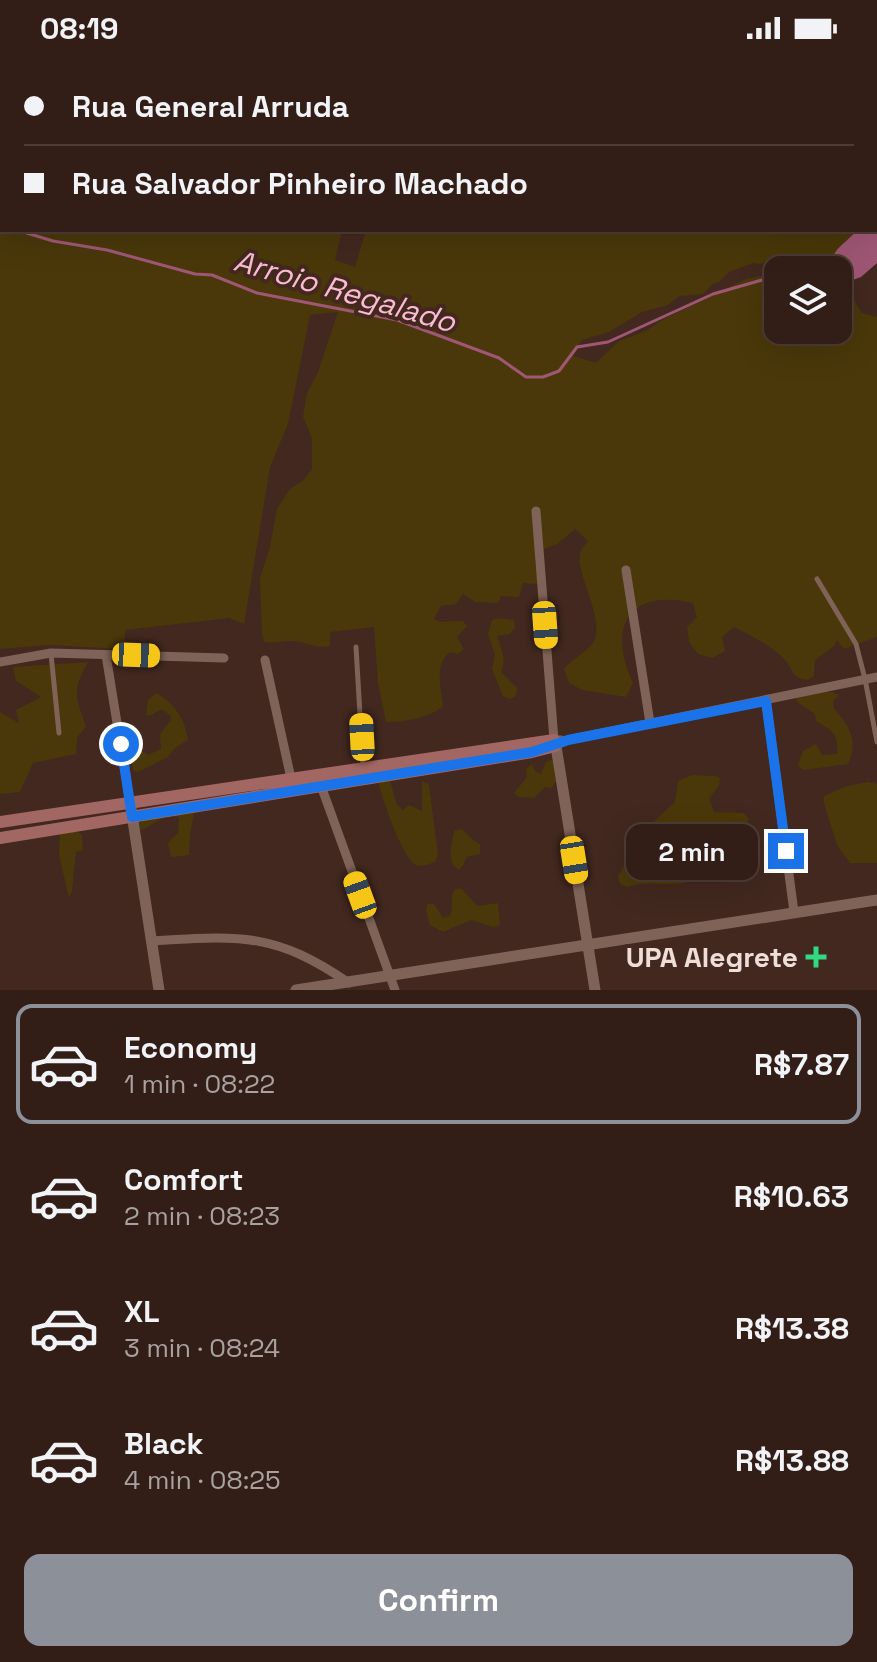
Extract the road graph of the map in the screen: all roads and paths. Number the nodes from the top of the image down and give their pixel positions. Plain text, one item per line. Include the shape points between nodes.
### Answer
1 (536, 511) dead end
2 (626, 570) dead end
3 (817, 579) dead end
4 (356, 647) dead end
5 (51, 653) junction
6 (106, 655) junction
7 (224, 658) dead end
8 (265, 660) dead end
9 (0, 662) edge
10 (877, 677) edge
11 (865, 679) junction
12 (766, 701) junction
13 (650, 723) junction
14 (59, 733) dead end
15 (559, 742) junction
16 (877, 742) edge
17 (364, 768) junction
18 (320, 780) junction
19 (293, 785) junction
20 (131, 810) junction
21 (0, 822) edge
22 (0, 838) edge
23 (877, 900) edge
24 (794, 912) junction
25 (151, 941) junction
26 (588, 945) junction
27 (390, 977) junction
28 (349, 983) junction
29 (319, 986) junction
30 (159, 990) edge
31 (296, 990) edge
32 (332, 990) edge
33 (395, 990) edge
34 (595, 990) edge

1 - 15 street
2 - 13 street
3 - 11 lane via 851,633
4 - 17 lane
5 - 6 street
5 - 9 street
5 - 14 lane
6 - 7 street
6 - 20 street
8 - 19 street
10 - 11 street
11 - 12 street
11 - 16 lane
12 - 13 street
12 - 24 street
13 - 15 street
15 - 17 main road
15 - 18 main road via 532,752
15 - 26 street
17 - 18 main road
18 - 19 main road
18 - 27 street
19 - 20 main road
20 - 21 main road
20 - 22 main road
20 - 25 street
23 - 24 street
24 - 26 street
25 - 28 street via 252,938 296,952
25 - 30 street
26 - 27 street
26 - 34 street
27 - 28 street
27 - 33 street
28 - 29 street
29 - 31 street
29 - 32 street

